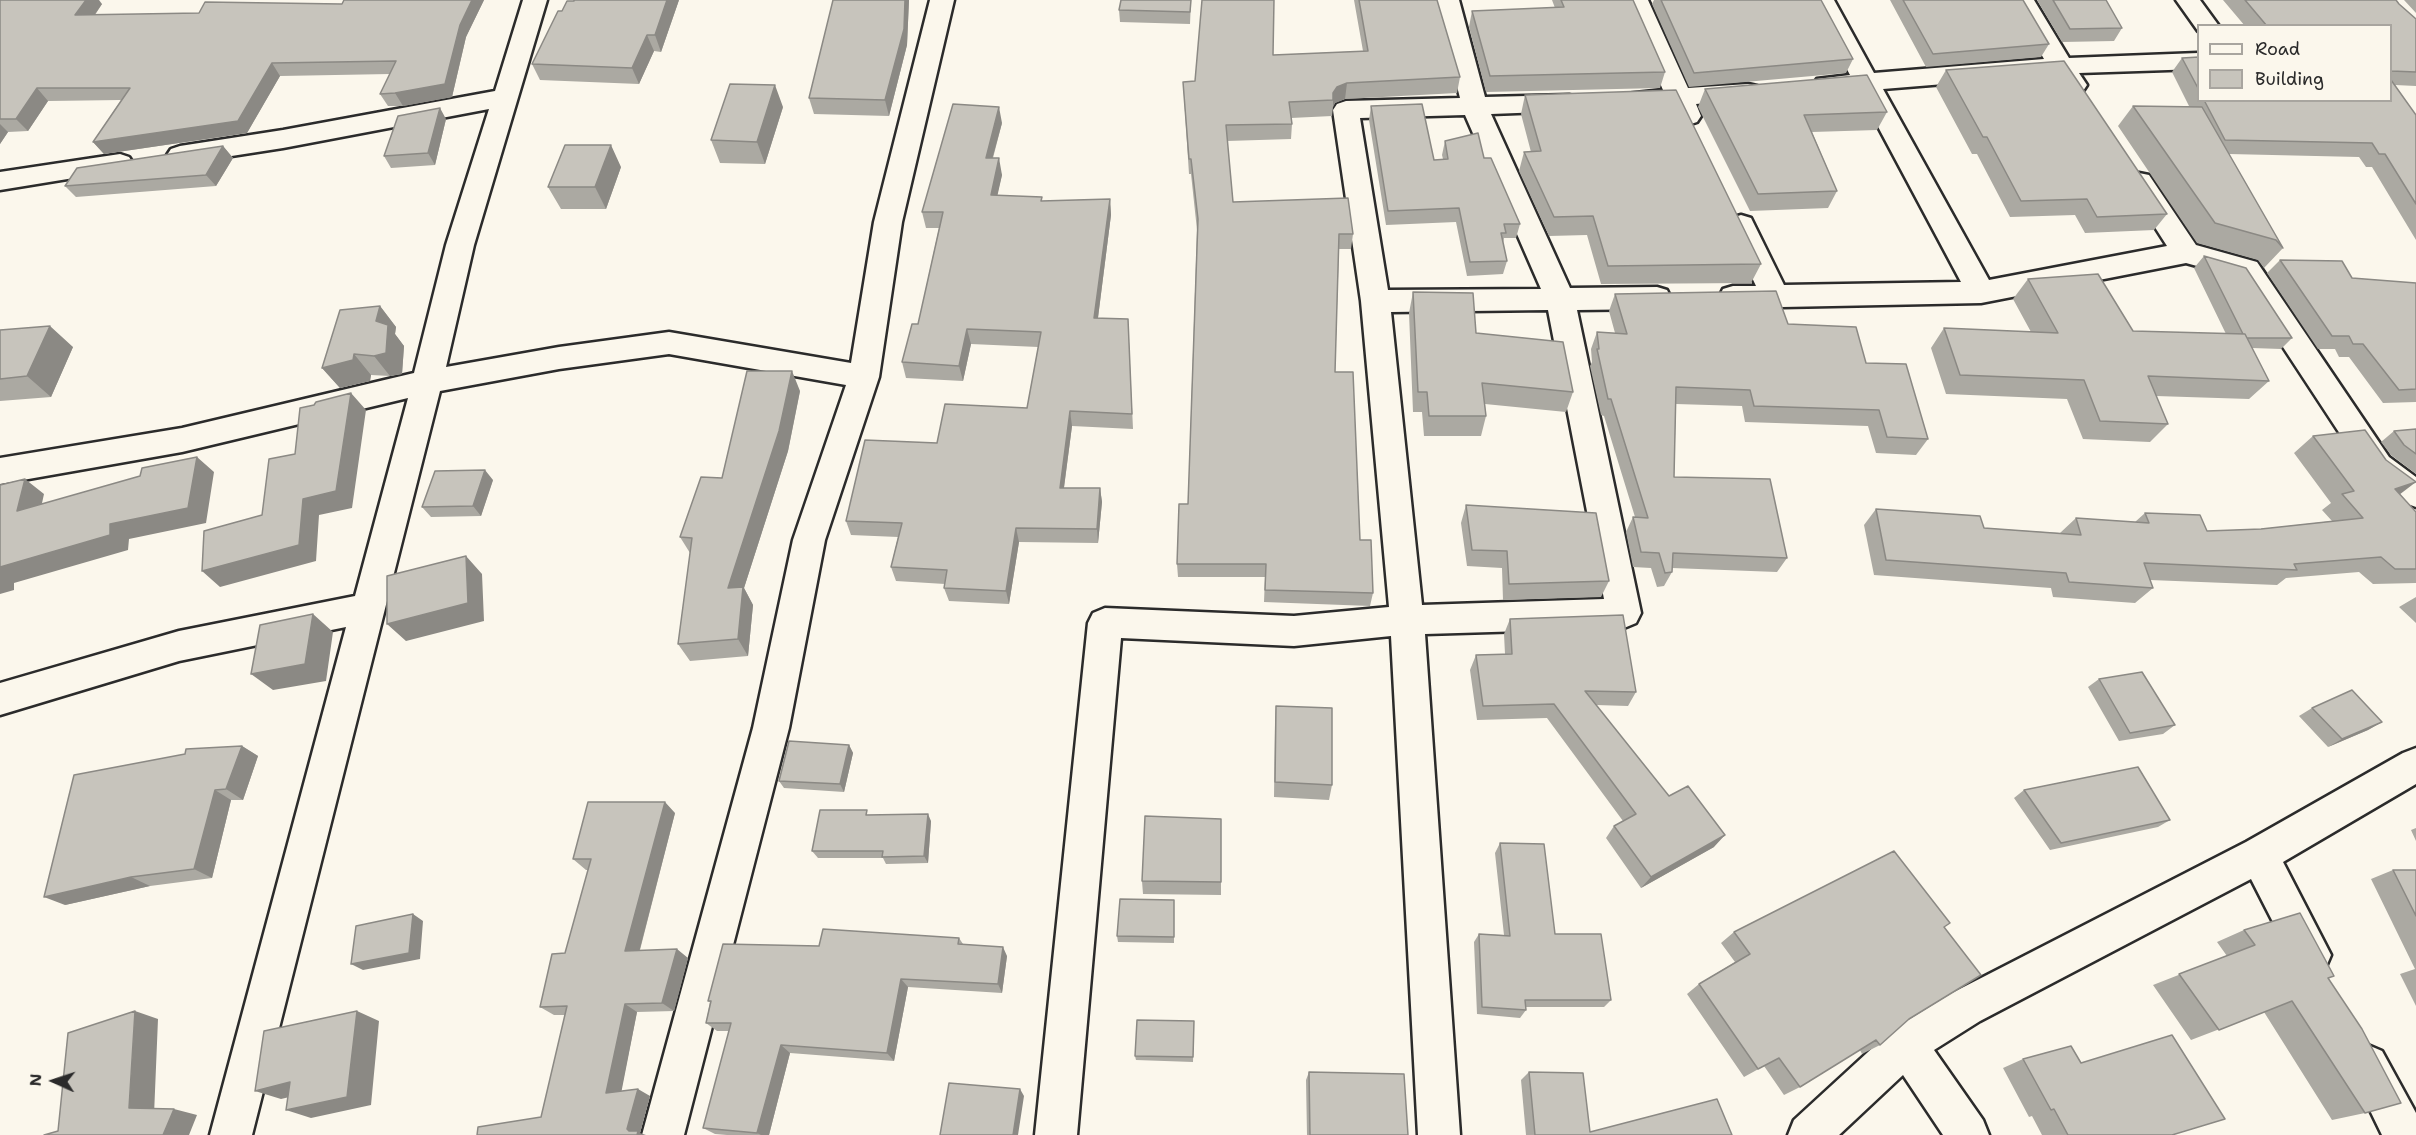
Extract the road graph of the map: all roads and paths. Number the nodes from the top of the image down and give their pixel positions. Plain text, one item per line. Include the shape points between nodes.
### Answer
1 (535, 0) edge
2 (942, 0) edge
3 (1447, 0) edge
4 (1636, 0) edge
5 (1822, 0) edge
6 (2022, 0) edge
7 (2188, 0) edge
8 (2206, 24) edge
9 (2197, 61) edge
10 (2061, 66) junction
11 (1867, 81) junction
12 (505, 97) junction
13 (1679, 98) junction
14 (2087, 105) edge
15 (1475, 107) junction
16 (1700, 140) edge
17 (2127, 164) edge
18 (0, 181) edge
19 (1730, 203) edge
20 (2186, 253) junction
21 (1981, 292) junction
22 (1775, 296) junction
23 (1560, 299) junction
24 (1375, 301) junction
25 (864, 377) junction
26 (426, 382) junction
27 (0, 471) edge
28 (2416, 494) edge
29 (367, 608) junction
30 (1407, 620) junction
31 (0, 699) edge
32 (2416, 765) edge
33 (2259, 855) junction
34 (2329, 990) edge
35 (2351, 1032) edge
36 (1906, 1044) junction
37 (231, 1135) edge
38 (663, 1135) edge
39 (1056, 1135) edge
40 (1439, 1135) edge
41 (1809, 1135) edge
42 (1968, 1135) edge
43 (2405, 1135) edge

1 - 12 street
2 - 25 street via 888,222
3 - 15 street
4 - 13 street
5 - 11 street
6 - 10 street
7 - 8 street
9 - 10 street
10 - 11 street
10 - 14 street
11 - 13 street
11 - 21 street
12 - 18 street via 283,140
12 - 26 street via 460,245
13 - 15 street
13 - 16 street
15 - 23 street
15 - 24 street via 1346,110
17 - 20 street
19 - 22 street
20 - 21 street
20 - 28 street via 2247,268 2378,466
21 - 22 street
22 - 23 street
23 - 24 street
23 - 30 street via 1624,613
24 - 30 street
25 - 26 street via 669,343
25 - 38 street via 809,540 771,728
26 - 27 street via 182,440
26 - 29 street
29 - 31 street via 179,646
29 - 37 street
30 - 39 street via 1294,631 1105,623
30 - 40 street
32 - 33 street
33 - 34 street
33 - 36 street via 1966,1007
35 - 43 street
36 - 41 street
36 - 42 street

